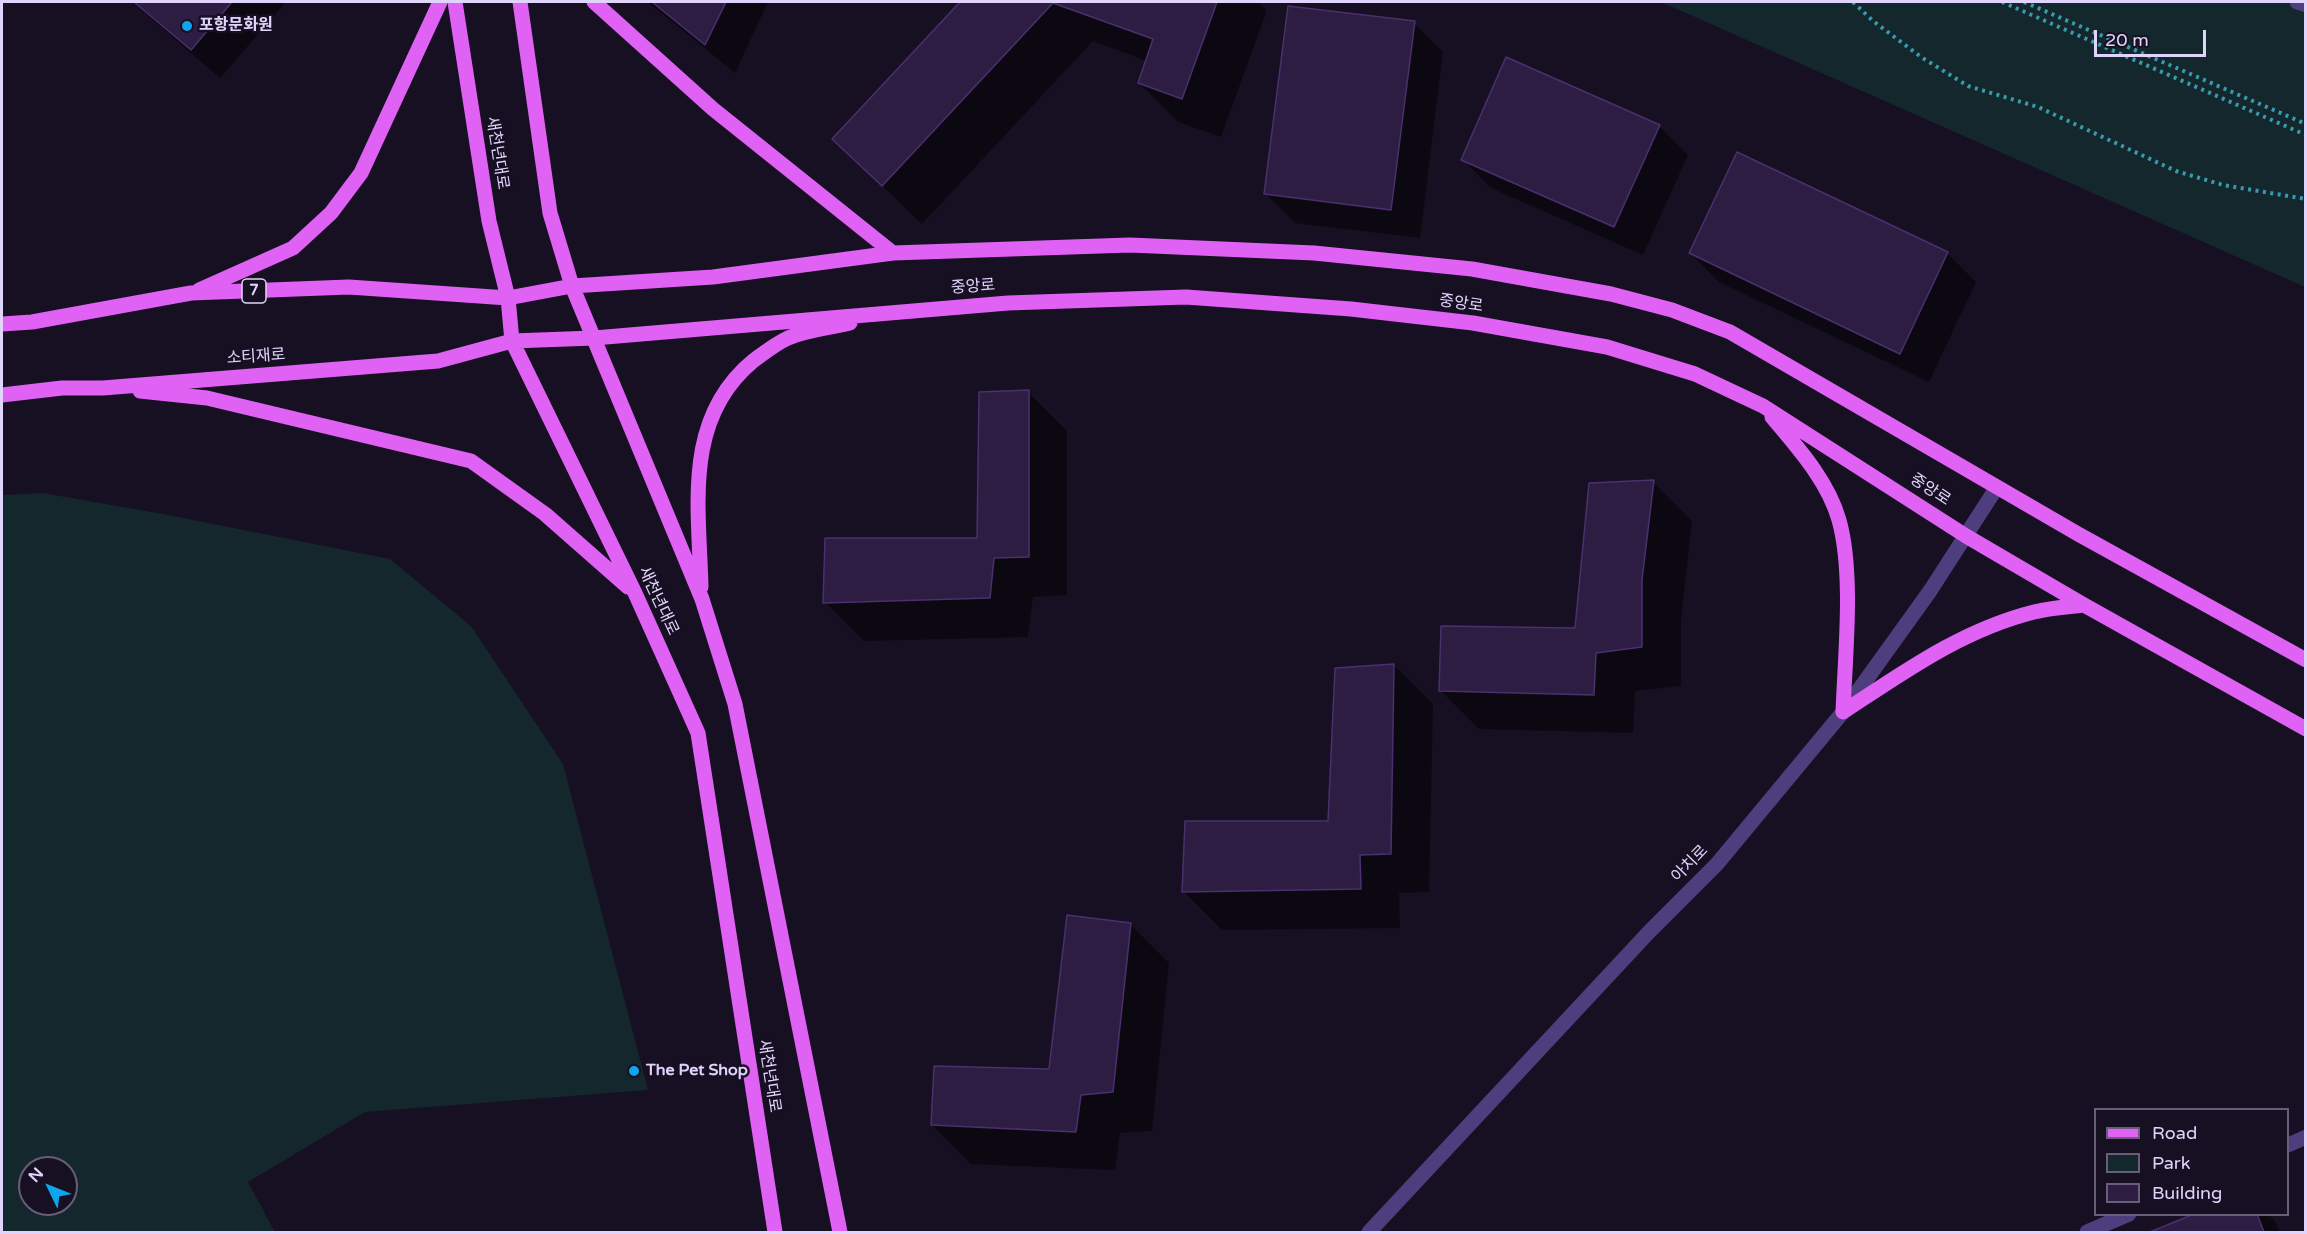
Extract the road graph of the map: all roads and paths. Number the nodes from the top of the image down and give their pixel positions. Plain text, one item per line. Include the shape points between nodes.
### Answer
1 (440, 2) edge
2 (455, 2) edge
3 (520, 2) edge
4 (594, 2) edge
5 (1853, 2) edge
6 (2002, 2) edge
7 (2024, 2) edge
8 (2297, 2) edge
9 (2306, 5) edge
10 (2306, 124) edge
11 (2306, 135) edge
12 (2306, 199) edge
13 (893, 254) junction
14 (572, 286) junction
15 (191, 294) junction
16 (508, 298) junction
17 (896, 311) junction
18 (2, 324) edge
19 (594, 338) junction
20 (512, 341) junction
21 (102, 388) junction
22 (2, 395) edge
23 (1763, 406) junction
24 (1997, 487) junction
25 (1966, 536) junction
26 (635, 593) junction
27 (702, 599) junction
28 (2084, 605) junction
29 (2306, 660) edge
30 (1843, 712) junction
31 (2306, 729) edge
32 (2306, 1137) edge
33 (2289, 1145) edge
34 (2127, 1216) edge
35 (775, 1233) edge
36 (840, 1233) edge
37 (1369, 1233) edge
38 (2087, 1233) edge

1 - 15 main road via 362,173 331,213 293,248
2 - 16 main road, 새천년대로 via 489,221
3 - 14 main road via 550,213
4 - 13 main road via 713,109
5 - 12 path via 1897,39 1968,86 2038,106 2176,171
6 - 11 path
7 - 10 path
8 - 9 street
13 - 14 main road via 713,276
13 - 24 main road via 1130,245 1314,253 1472,269 1611,294 1672,310 1730,332
14 - 16 main road
14 - 19 main road
15 - 16 main road, 7 via 349,287
15 - 18 main road, 7
16 - 20 main road, 새천년대로
17 - 19 main road, 중앙로
17 - 23 main road, 중앙로 via 1186,297 1351,309 1473,324 1607,347 1695,374
17 - 27 main road via 788,338 742,370 724,392 702,444 698,472
19 - 20 main road, 중앙로
19 - 27 main road
20 - 21 main road, 소티재로 via 438,361
20 - 26 main road, 새천년대로
21 - 22 main road, 소티재로
21 - 26 main road via 207,398 471,461 545,514
23 - 25 main road, 중앙로
23 - 30 main road via 1820,479 1839,520 1847,621
24 - 25 street, 아치로
24 - 29 main road
25 - 28 main road, 중앙로
25 - 30 street, 아치로
26 - 35 main road, 새천년대로 via 698,733
27 - 36 main road via 735,704
28 - 30 main road via 2035,611 1945,646
28 - 31 main road, 중앙로
30 - 37 street, 아치로 via 1717,864
32 - 33 street
34 - 38 street

